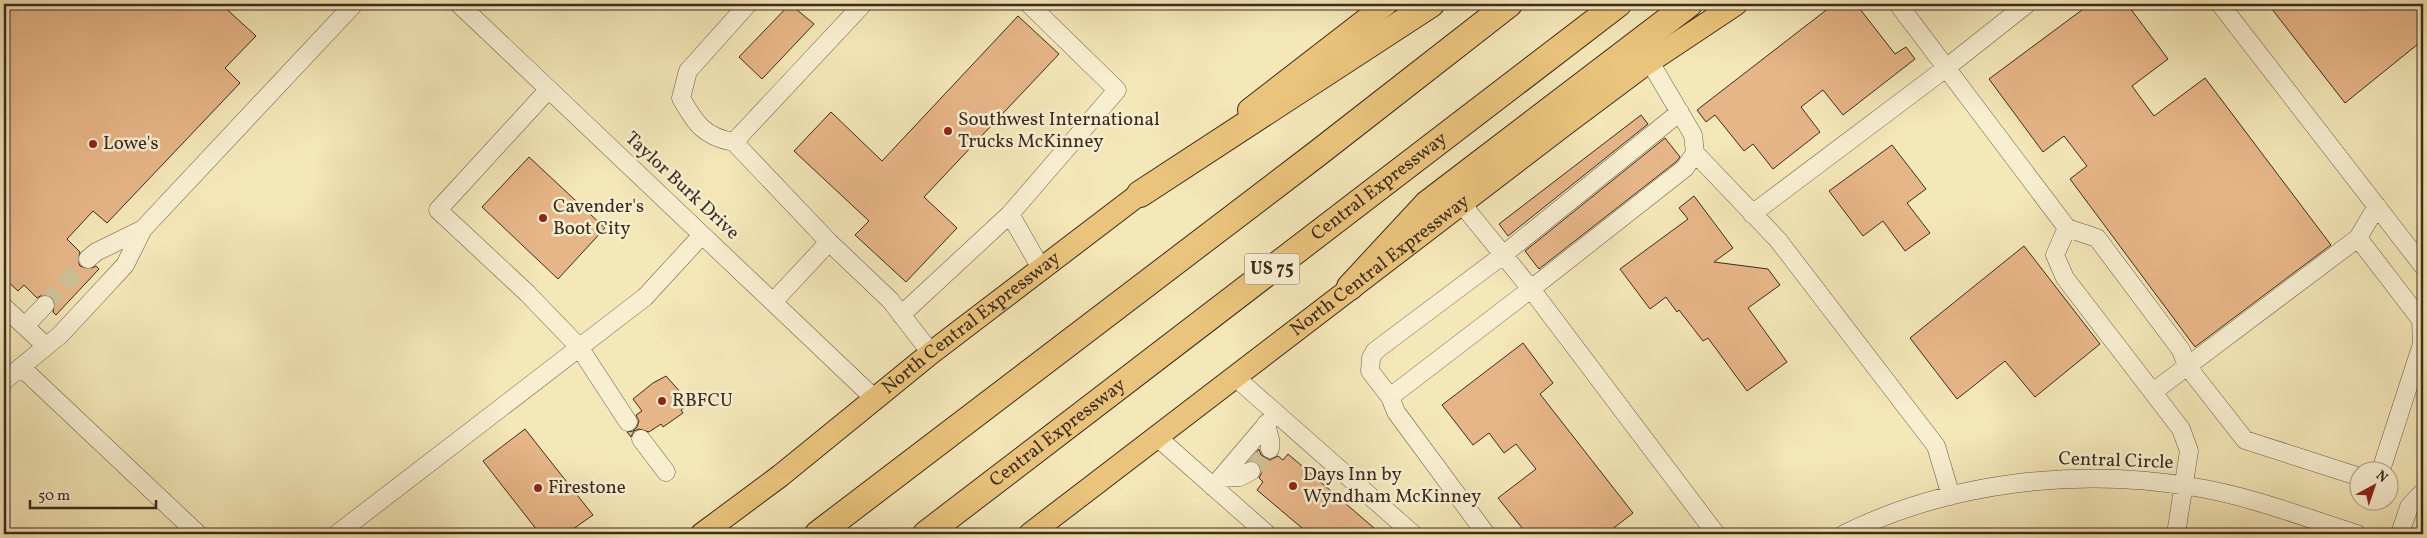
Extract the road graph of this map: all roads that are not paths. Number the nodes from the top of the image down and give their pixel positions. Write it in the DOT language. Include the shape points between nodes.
graph roads {
  1 [pos="354,4"];
  2 [pos="459,4"];
  3 [pos="748,4"];
  4 [pos="863,4"];
  5 [pos="1029,4"];
  6 [pos="1386,4"];
  7 [pos="1431,4"];
  8 [pos="1510,4"];
  9 [pos="1618,4"];
  10 [pos="1689,4"];
  11 [pos="1736,4"];
  12 [pos="1898,4"];
  13 [pos="2026,4"];
  14 [pos="2220,4"];
  15 [pos="1650,62"];
  16 [pos="1946,68"];
  17 [pos="549,89"];
  18 [pos="1680,112"];
  19 [pos="734,142"];
  20 [pos="1695,153"];
  21 [pos="1140,194"];
  22 [pos="1461,203"];
  23 [pos="2377,206"];
  24 [pos="1010,214"];
  25 [pos="1752,214"];
  26 [pos="2068,228"];
  27 [pos="143,229"];
  28 [pos="702,235"];
  29 [pos="2358,238"];
  30 [pos="829,242"];
  31 [pos="1503,255"];
  32 [pos="88,259"];
  33 [pos="2423,266"];
  34 [pos="1042,270"];
  35 [pos="1350,287"];
  36 [pos="1531,289"];
  37 [pos="773,302"];
  38 [pos="45,305"];
  39 [pos="4,307"];
  40 [pos="901,315"];
  41 [pos="25,326"];
  42 [pos="46,346"];
  43 [pos="579,347"];
  44 [pos="931,353"];
  45 [pos="2187,366"];
  46 [pos="21,367"];
  47 [pos="1235,377"];
  48 [pos="4,382"];
  49 [pos="2153,392"];
  50 [pos="1390,398"];
  51 [pos="875,399"];
  52 [pos="1271,419"];
  53 [pos="628,422"];
  54 [pos="1157,437"];
  55 [pos="641,439"];
  56 [pos="1270,449"];
  57 [pos="2384,460"];
  58 [pos="666,472"];
  59 [pos="1251,472"];
  60 [pos="2350,474"];
  61 [pos="1217,483"];
  62 [pos="2184,486"];
  63 [pos="2423,492"];
  64 [pos="1951,496"];
  65 [pos="1044,530"];
  66 [pos="198,534"];
  67 [pos="337,534"];
  68 [pos="702,534"];
  69 [pos="818,534"];
  70 [pos="926,534"];
  71 [pos="1267,534"];
  72 [pos="1413,534"];
  73 [pos="1486,534"];
  74 [pos="1716,534"];
  75 [pos="1844,534"];
  76 [pos="2176,534"];
  77 [pos="2357,534"];
  78 [pos="2400,534"];
  1 -- 27 [label="street"];
  2 -- 17 [label="street, Taylor Burk Drive"];
  3 -- 19 [label="street" via="688,72 681,98 694,122 716,139"];
  4 -- 19 [label="street"];
  5 -- 24 [label="street" via="1117,90"];
  6 -- 21 [label="main road, North Central Expressway"];
  7 -- 21 [label="highway"];
  8 -- 69 [label="highway"];
  9 -- 70 [label="highway, Central Expressway / US 75"];
  10 -- 35 [label="highway" via="1427,204"];
  11 -- 15 [label="main road, North Central Expressway"];
  12 -- 16 [label="street"];
  13 -- 16 [label="street"];
  14 -- 23 [label="street"];
  15 -- 18 [label="street"];
  15 -- 22 [label="main road, North Central Expressway"];
  16 -- 25 [label="street"];
  16 -- 26 [label="street"];
  17 -- 28 [label="street, Taylor Burk Drive"];
  17 -- 43 [label="street" via="438,210"];
  18 -- 20 [label="street" via="1693,135"];
  18 -- 31 [label="street"];
  19 -- 30 [label="street"];
  20 -- 25 [label="street"];
  20 -- 36 [label="street" via="1686,168"];
  21 -- 34 [label="main road, North Central Expressway"];
  22 -- 31 [label="street"];
  22 -- 35 [label="main road, North Central Expressway"];
  23 -- 29 [label="street"];
  23 -- 33 [label="street"];
  24 -- 34 [label="street"];
  24 -- 40 [label="street"];
  25 -- 64 [label="street" via="1778,240 1936,446"];
  26 -- 45 [label="street" via="2097,238 2181,350"];
  26 -- 49 [label="street" via="2055,255 2065,278"];
  27 -- 32 [label="street"];
  27 -- 42 [label="street" via="125,265"];
  28 -- 37 [label="street, Taylor Burk Drive"];
  28 -- 43 [label="street" via="644,297"];
  29 -- 45 [label="street"];
  29 -- 57 [label="street" via="2421,320 2422,344"];
  30 -- 37 [label="street"];
  30 -- 40 [label="street" via="890,300"];
  31 -- 36 [label="street"];
  31 -- 50 [label="street" via="1375,351 1370,371"];
  34 -- 44 [label="main road, North Central Expressway"];
  35 -- 47 [label="main road, North Central Expressway"];
  36 -- 50 [label="street"];
  36 -- 74 [label="street"];
  37 -- 51 [label="street, Taylor Burk Drive"];
  38 -- 41 [label="street"];
  39 -- 41 [label="street"];
  40 -- 44 [label="street"];
  41 -- 42 [label="street"];
  42 -- 46 [label="street"];
  43 -- 53 [label="street"];
  43 -- 67 [label="street"];
  44 -- 51 [label="main road, North Central Expressway"];
  45 -- 49 [label="street"];
  45 -- 60 [label="street" via="2245,440"];
  46 -- 48 [label="street"];
  46 -- 66 [label="street"];
  47 -- 52 [label="street"];
  47 -- 54 [label="main road, North Central Expressway"];
  49 -- 62 [label="street" via="2181,428 2190,451"];
  50 -- 73 [label="street" via="1396,412"];
  51 -- 68 [label="main road, North Central Expressway"];
  52 -- 56 [label="street"];
  52 -- 61 [label="street"];
  52 -- 72 [label="street"];
  54 -- 61 [label="street"];
  54 -- 65 [label="main road, North Central Expressway"];
  55 -- 58 [label="street"];
  59 -- 61 [label="street"];
  61 -- 71 [label="street"];
  62 -- 64 [label="street, Central Circle" via="2092,478 2047,480"];
  62 -- 76 [label="street"];
  62 -- 77 [label="street, Central Circle" via="2250,499"];
  63 -- 78 [label="street" via="2409,507"];
  64 -- 75 [label="street, Central Circle"];
}
